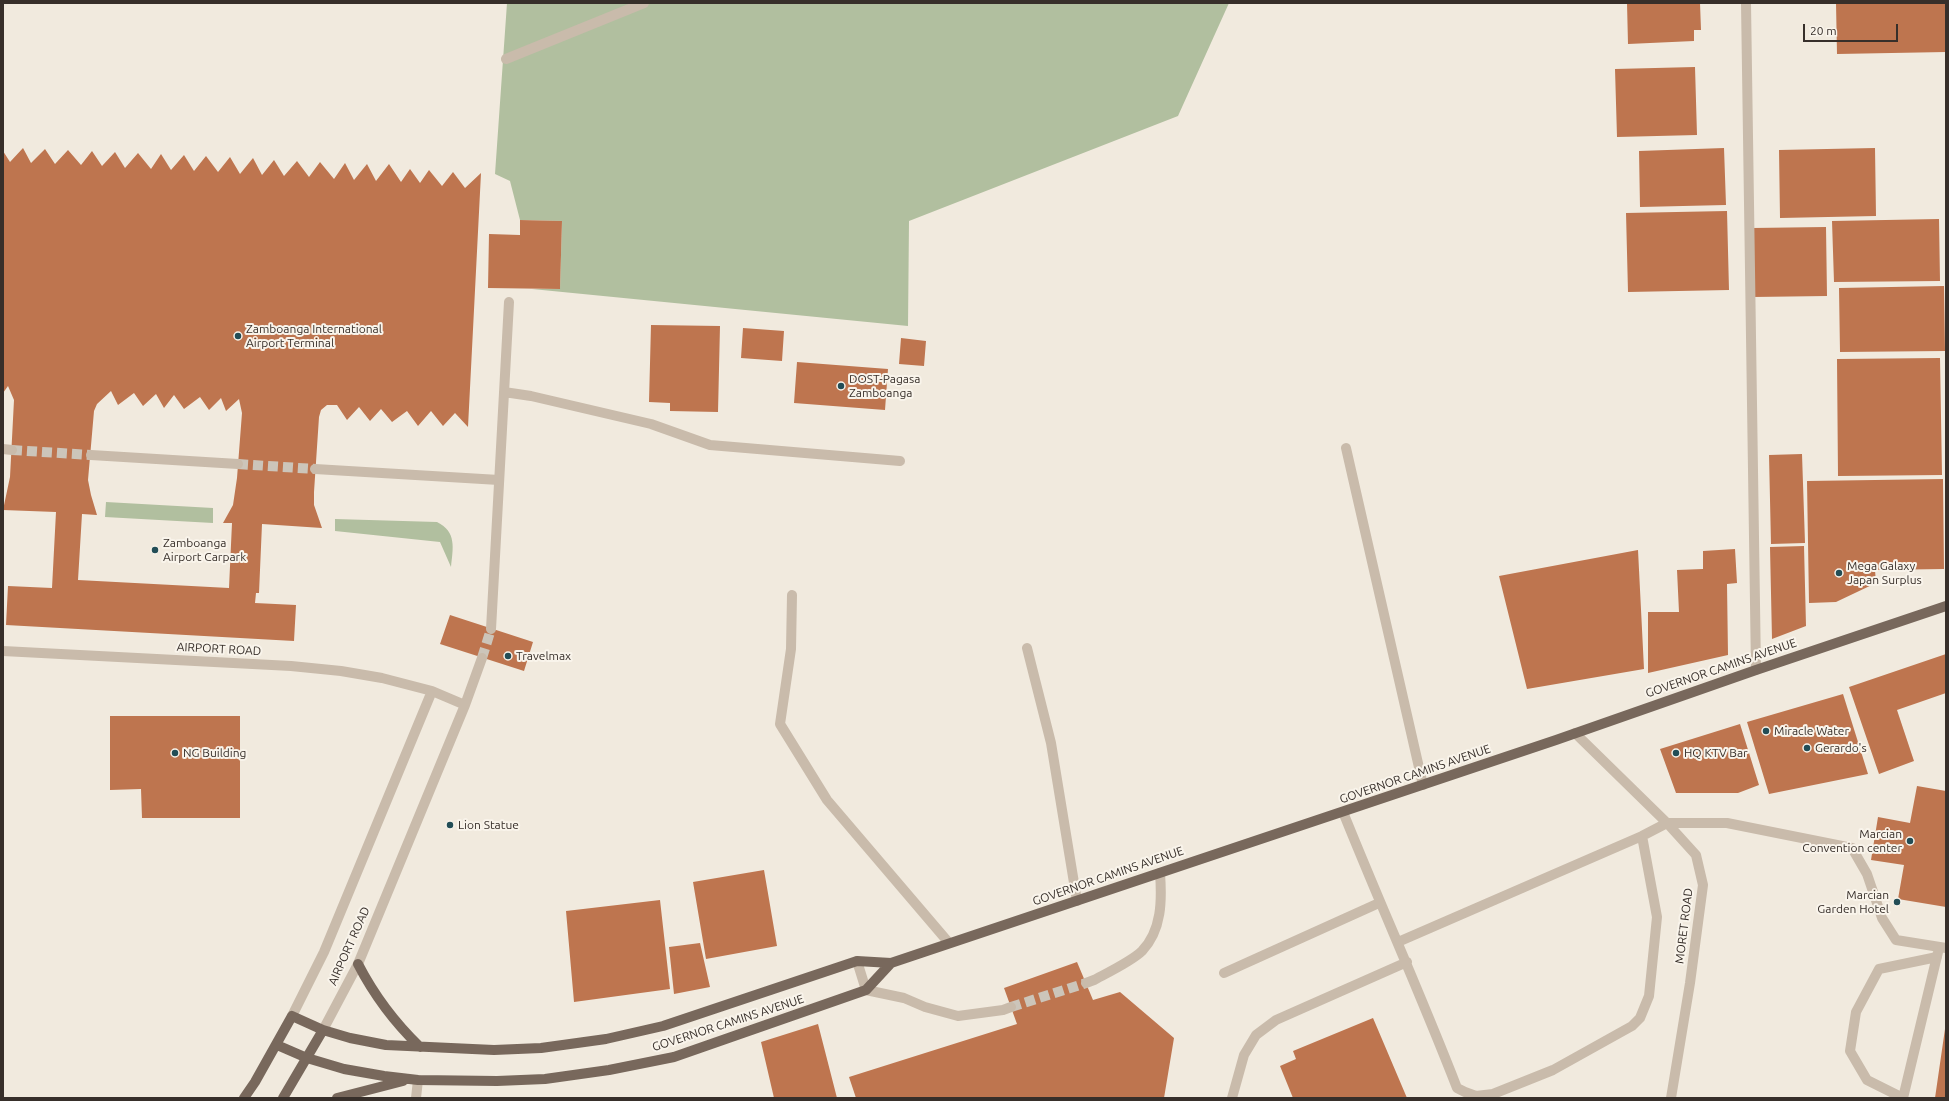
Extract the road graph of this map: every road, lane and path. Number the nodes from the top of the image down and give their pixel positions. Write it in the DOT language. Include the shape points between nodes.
graph roads {
  1 [pos="644,3"];
  2 [pos="1746,3"];
  3 [pos="506,59"];
  4 [pos="509,302"];
  5 [pos="504,392"];
  6 [pos="1346,448"];
  7 [pos="91,455"];
  8 [pos="900,460"];
  9 [pos="238,464"];
  10 [pos="316,469"];
  11 [pos="499,480"];
  12 [pos="792,595"];
  13 [pos="1946,606"];
  14 [pos="491,629"];
  15 [pos="1027,648"];
  16 [pos="3,651"];
  17 [pos="482,658"];
  18 [pos="1756,670"];
  19 [pos="432,691"];
  20 [pos="465,705"];
  21 [pos="1575,733"];
  22 [pos="1423,785"];
  23 [pos="1343,812"];
  24 [pos="1667,823"];
  25 [pos="1642,836"];
  26 [pos="1160,873"];
  27 [pos="1077,901"];
  28 [pos="1380,903"];
  29 [pos="1398,942"];
  30 [pos="949,943"];
  31 [pos="1941,950"];
  32 [pos="857,961"];
  33 [pos="1407,962"];
  34 [pos="891,963"];
  35 [pos="358,964"];
  36 [pos="1224,973"];
  37 [pos="1086,983"];
  38 [pos="866,990"];
  39 [pos="1011,1007"];
  40 [pos="292,1016"];
  41 [pos="323,1030"];
  42 [pos="277,1044"];
  43 [pos="420,1047"];
  44 [pos="307,1058"];
  45 [pos="414,1079"];
  46 [pos="244,1098"];
  47 [pos="283,1098"];
  48 [pos="337,1098"];
  49 [pos="416,1098"];
  50 [pos="1232,1098"];
  51 [pos="1671,1098"];
  52 [pos="1903,1098"];
  1 -- 3 [label="street"];
  2 -- 18 [label="street"];
  4 -- 5 [label="street"];
  5 -- 8 [label="street" via="651,424 710,445"];
  5 -- 11 [label="street"];
  6 -- 22 [label="street"];
  7 -- 9 [label="street"];
  10 -- 11 [label="street"];
  11 -- 14 [label="street"];
  12 -- 30 [label="street" via="791,649 780,724 828,800"];
  13 -- 18 [label="main road, GOVERNOR CAMINS AVENUE"];
  15 -- 27 [label="street" via="1051,743"];
  16 -- 19 [label="street, AIRPORT ROAD" via="291,666 382,678"];
  17 -- 20 [label="street"];
  18 -- 21 [label="main road, GOVERNOR CAMINS AVENUE"];
  19 -- 20 [label="street, AIRPORT ROAD"];
  19 -- 40 [label="street, AIRPORT ROAD" via="324,952"];
  20 -- 35 [label="street, AIRPORT ROAD"];
  21 -- 22 [label="main road, GOVERNOR CAMINS AVENUE"];
  21 -- 24 [label="street, MORET ROAD"];
  22 -- 23 [label="main road, GOVERNOR CAMINS AVENUE"];
  23 -- 26 [label="main road, GOVERNOR CAMINS AVENUE"];
  23 -- 28 [label="street"];
  24 -- 25 [label="street"];
  24 -- 31 [label="street" via="1727,823 1852,848 1867,874 1882,918 1896,940"];
  24 -- 51 [label="street, MORET ROAD" via="1696,855 1703,885"];
  25 -- 29 [label="street"];
  25 -- 33 [label="street" via="1656,917 1649,996 1640,1018 1632,1026 1553,1070 1493,1094 1476,1096 1457,1088"];
  26 -- 27 [label="main road, GOVERNOR CAMINS AVENUE"];
  26 -- 37 [label="street" via="1159,919 1149,942 1141,952"];
  27 -- 30 [label="main road, GOVERNOR CAMINS AVENUE"];
  28 -- 29 [label="street"];
  28 -- 36 [label="street"];
  29 -- 33 [label="street"];
  30 -- 34 [label="main road, GOVERNOR CAMINS AVENUE"];
  31 -- 52 [label="street"];
  31 -- 52 [label="street" via="1879,969 1856,1012 1850,1051 1867,1080"];
  32 -- 34 [label="main road, GOVERNOR CAMINS AVENUE"];
  32 -- 38 [label="street"];
  32 -- 43 [label="main road, GOVERNOR CAMINS AVENUE" via="663,1026 606,1039 541,1048 502,1050"];
  33 -- 50 [label="street" via="1276,1020 1256,1035 1244,1054"];
  34 -- 38 [label="main road, GOVERNOR CAMINS AVENUE"];
  35 -- 41 [label="street, AIRPORT ROAD"];
  35 -- 43 [label="main road" via="384,1007 400,1028"];
  38 -- 39 [label="street" via="904,998 958,1016"];
  38 -- 45 [label="main road, GOVERNOR CAMINS AVENUE" via="674,1057 609,1070 545,1079"];
  40 -- 41 [label="main road, GOVERNOR CAMINS AVENUE"];
  40 -- 42 [label="main road"];
  41 -- 43 [label="main road, GOVERNOR CAMINS AVENUE" via="356,1039"];
  41 -- 44 [label="main road"];
  42 -- 44 [label="main road, GOVERNOR CAMINS AVENUE"];
  42 -- 46 [label="main road"];
  44 -- 45 [label="main road, GOVERNOR CAMINS AVENUE" via="344,1069"];
  44 -- 47 [label="main road"];
  45 -- 48 [label="main road"];
  45 -- 49 [label="street"];
}
